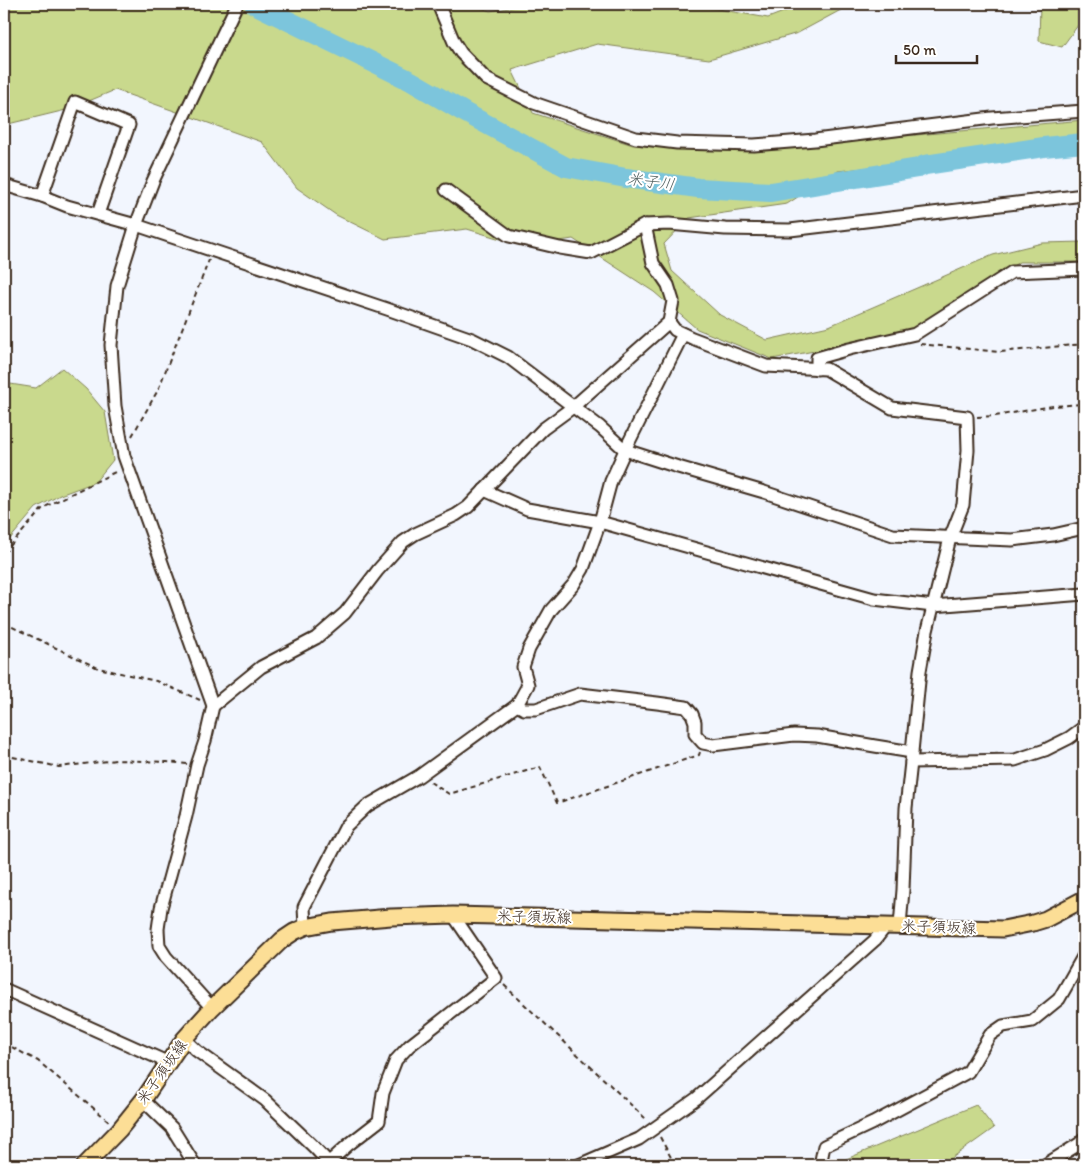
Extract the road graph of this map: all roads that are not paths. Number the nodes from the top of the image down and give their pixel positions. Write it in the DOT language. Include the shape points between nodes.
graph roads {
  1 [pos="237,4"];
  2 [pos="438,4"];
  3 [pos="1084,112"];
  4 [pos="4,185"];
  5 [pos="446,190"];
  6 [pos="1084,195"];
  7 [pos="42,196"];
  8 [pos="98,214"];
  9 [pos="136,225"];
  10 [pos="645,226"];
  11 [pos="1084,269"];
  12 [pos="669,322"];
  13 [pos="683,334"];
  14 [pos="817,369"];
  15 [pos="572,406"];
  16 [pos="625,450"];
  17 [pos="484,490"];
  18 [pos="600,522"];
  19 [pos="1084,528"];
  20 [pos="950,538"];
  21 [pos="1084,594"];
  22 [pos="933,606"];
  23 [pos="517,705"];
  24 [pos="213,706"];
  25 [pos="1084,727"];
  26 [pos="912,757"];
  27 [pos="1084,899"];
  28 [pos="453,914"];
  29 [pos="893,926"];
  30 [pos="305,927"];
  31 [pos="1084,955"];
  32 [pos="4,989"];
  33 [pos="212,1008"];
  34 [pos="184,1039"];
  35 [pos="168,1062"];
  36 [pos="143,1100"];
  37 [pos="1084,1139"];
  38 [pos="329,1164"];
  39 [pos="85,1165"];
  40 [pos="195,1165"];
  41 [pos="580,1165"];
  42 [pos="820,1165"];
  43 [pos="1045,1165"];
  1 -- 9 [label="street" via="153,181"];
  2 -- 3 [label="street" via="461,53 486,79 534,103 636,138 677,143 754,145 992,118"];
  4 -- 7 [label="street"];
  5 -- 10 [label="street" via="509,236 560,248 592,253"];
  6 -- 10 [label="street" via="790,230 669,224"];
  7 -- 8 [label="street"];
  7 -- 8 [label="street" via="75,102 129,126"];
  8 -- 9 [label="street"];
  9 -- 15 [label="street" via="472,339 508,357"];
  9 -- 24 [label="street" via="117,286 111,345 115,406 127,466"];
  10 -- 12 [label="street" via="653,263 668,285 673,301"];
  11 -- 14 [label="street" via="1012,272 915,334 817,358"];
  12 -- 13 [label="street"];
  12 -- 15 [label="street"];
  13 -- 14 [label="street" via="766,366"];
  13 -- 16 [label="street"];
  14 -- 20 [label="street" via="826,369 892,408 967,417 963,505"];
  15 -- 16 [label="street"];
  15 -- 17 [label="street" via="543,429"];
  16 -- 18 [label="street" via="611,481"];
  16 -- 20 [label="street" via="893,534"];
  17 -- 18 [label="street" via="527,509"];
  17 -- 24 [label="street" via="456,515 403,542 345,612 316,638 261,668"];
  18 -- 22 [label="street" via="874,599"];
  18 -- 23 [label="street" via="583,569 551,610 529,649 523,667 528,685"];
  19 -- 20 [label="street" via="1012,540"];
  20 -- 22 [label="street"];
  21 -- 22 [label="street"];
  22 -- 26 [label="street" via="920,671"];
  23 -- 26 [label="street" via="536,709 580,694 657,703 686,707 695,722 695,734 703,743 713,745 794,735 817,736"];
  23 -- 30 [label="street" via="419,776 367,806 346,826 304,907"];
  24 -- 33 [label="street" via="158,929 159,946 166,957"];
  25 -- 26 [label="street" via="1045,750 1015,760"];
  26 -- 29 [label="street" via="906,808 903,890"];
  27 -- 29 [label="main road, 米子須坂線" via="1046,919 1003,929"];
  28 -- 29 [label="main road, 米子須坂線"];
  28 -- 30 [label="main road, 米子須坂線" via="332,922"];
  28 -- 38 [label="street" via="496,978 409,1046 396,1060 383,1093 379,1121"];
  29 -- 41 [label="street" via="697,1098 639,1139"];
  30 -- 33 [label="main road, 米子須坂線" via="282,940"];
  31 -- 42 [label="street" via="1059,999 1032,1020 1003,1026 990,1035 968,1072 824,1146"];
  32 -- 35 [label="street"];
  33 -- 34 [label="main road, 米子須坂線"];
  34 -- 35 [label="main road, 米子須坂線"];
  34 -- 38 [label="street" via="265,1100"];
  35 -- 36 [label="main road, 米子須坂線"];
  36 -- 39 [label="main road, 米子須坂線"];
  36 -- 40 [label="street" via="172,1128"];
  37 -- 43 [label="street"];
}
